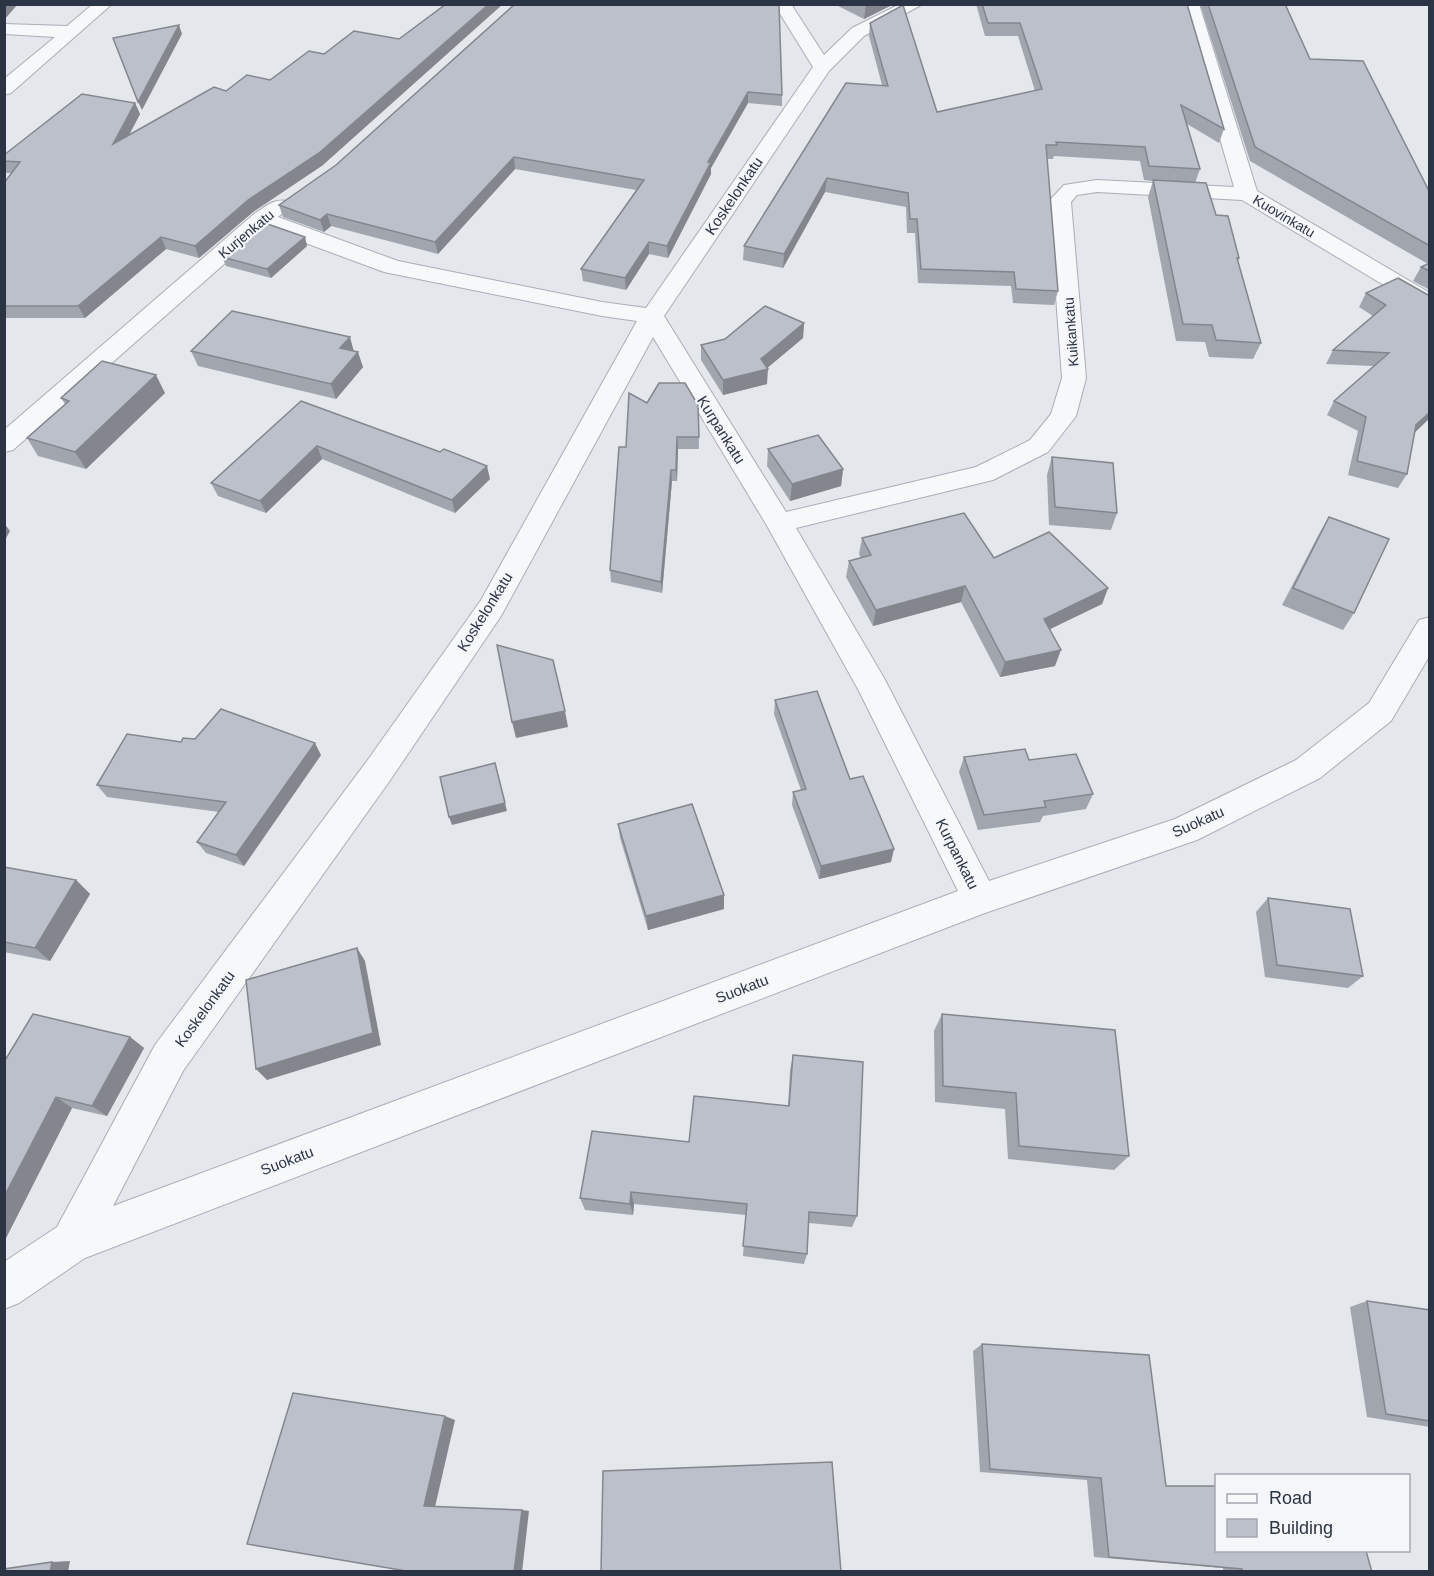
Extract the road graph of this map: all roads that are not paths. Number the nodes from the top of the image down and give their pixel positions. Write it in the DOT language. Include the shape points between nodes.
graph roads {
  1 [pos="104,4"];
  2 [pos="782,4"];
  3 [pos="915,4"];
  4 [pos="1190,4"];
  5 [pos="4,28"];
  6 [pos="71,32"];
  7 [pos="822,67"];
  8 [pos="4,89"];
  9 [pos="301,192"];
  10 [pos="1247,195"];
  11 [pos="262,219"];
  12 [pos="1430,303"];
  13 [pos="652,316"];
  14 [pos="4,444"];
  15 [pos="779,523"];
  16 [pos="1430,628"];
  17 [pos="980,899"];
  18 [pos="72,1242"];
  19 [pos="4,1288"];
  1 -- 6 [label="street"];
  2 -- 7 [label="street"];
  3 -- 7 [label="street, Koskelonkatu" via="858,32"];
  4 -- 10 [label="street, Kuovinkatu"];
  5 -- 6 [label="street"];
  6 -- 8 [label="street"];
  7 -- 13 [label="street, Koskelonkatu"];
  9 -- 11 [label="street, Kurjenkatu"];
  10 -- 12 [label="street, Kuovinkatu"];
  10 -- 15 [label="street, Kuikankatu" via="1097,186 1071,189 1060,201 1074,378 1063,416 1039,446 984,474"];
  11 -- 13 [label="street" via="392,267"];
  11 -- 14 [label="street, Kurjenkatu"];
  13 -- 15 [label="street, Kurpankatu"];
  13 -- 18 [label="street, Koskelonkatu" via="491,608 170,1058"];
  15 -- 17 [label="street, Kurpankatu" via="873,687"];
  16 -- 17 [label="street, Suokatu" via="1380,712 1308,769 1185,830"];
  17 -- 18 [label="street, Suokatu"];
  18 -- 19 [label="street, Suokatu"];
}
